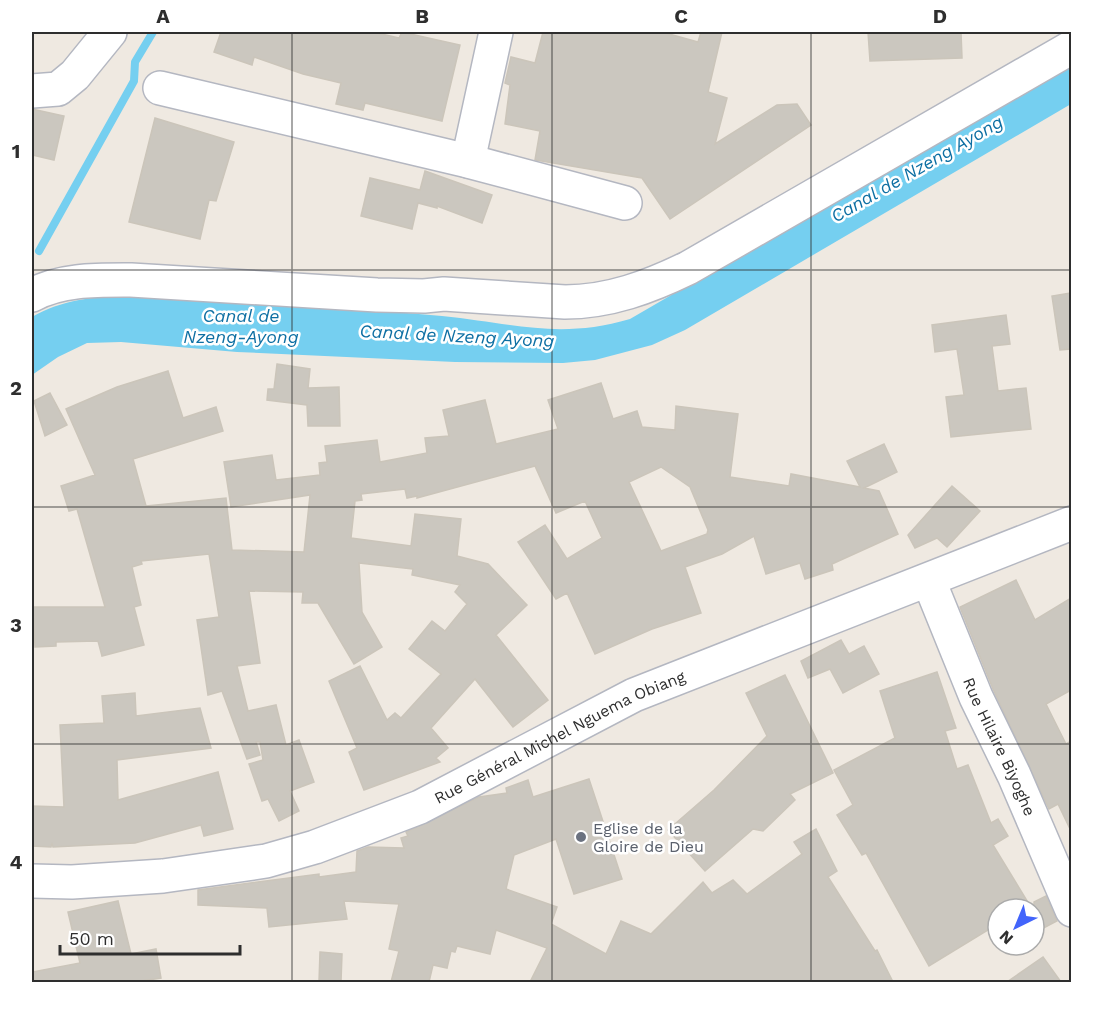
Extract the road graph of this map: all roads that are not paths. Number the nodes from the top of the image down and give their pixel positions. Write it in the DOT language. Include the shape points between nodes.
graph roads {
  1 [pos="110,32"];
  2 [pos="496,32"];
  3 [pos="1071,47"];
  4 [pos="160,88"];
  5 [pos="32,90"];
  6 [pos="468,161"];
  7 [pos="625,203"];
  8 [pos="32,294"];
  9 [pos="1071,523"];
  10 [pos="929,581"];
  11 [pos="32,881"];
  12 [pos="1071,910"];
  1 -- 5 [label="street" via="75,75 58,88"];
  2 -- 6 [label="street"];
  3 -- 8 [label="street" via="688,268 615,296 565,302 131,280 93,280"];
  4 -- 6 [label="street"];
  6 -- 7 [label="street"];
  9 -- 10 [label="street, Rue Général Michel Nguema Obiang"];
  10 -- 11 [label="street, Rue Général Michel Nguema Obiang" via="866,602 634,695 430,802 315,847 266,861 163,876"];
  10 -- 12 [label="street, Rue Hilaire Biyoghe"];
}
